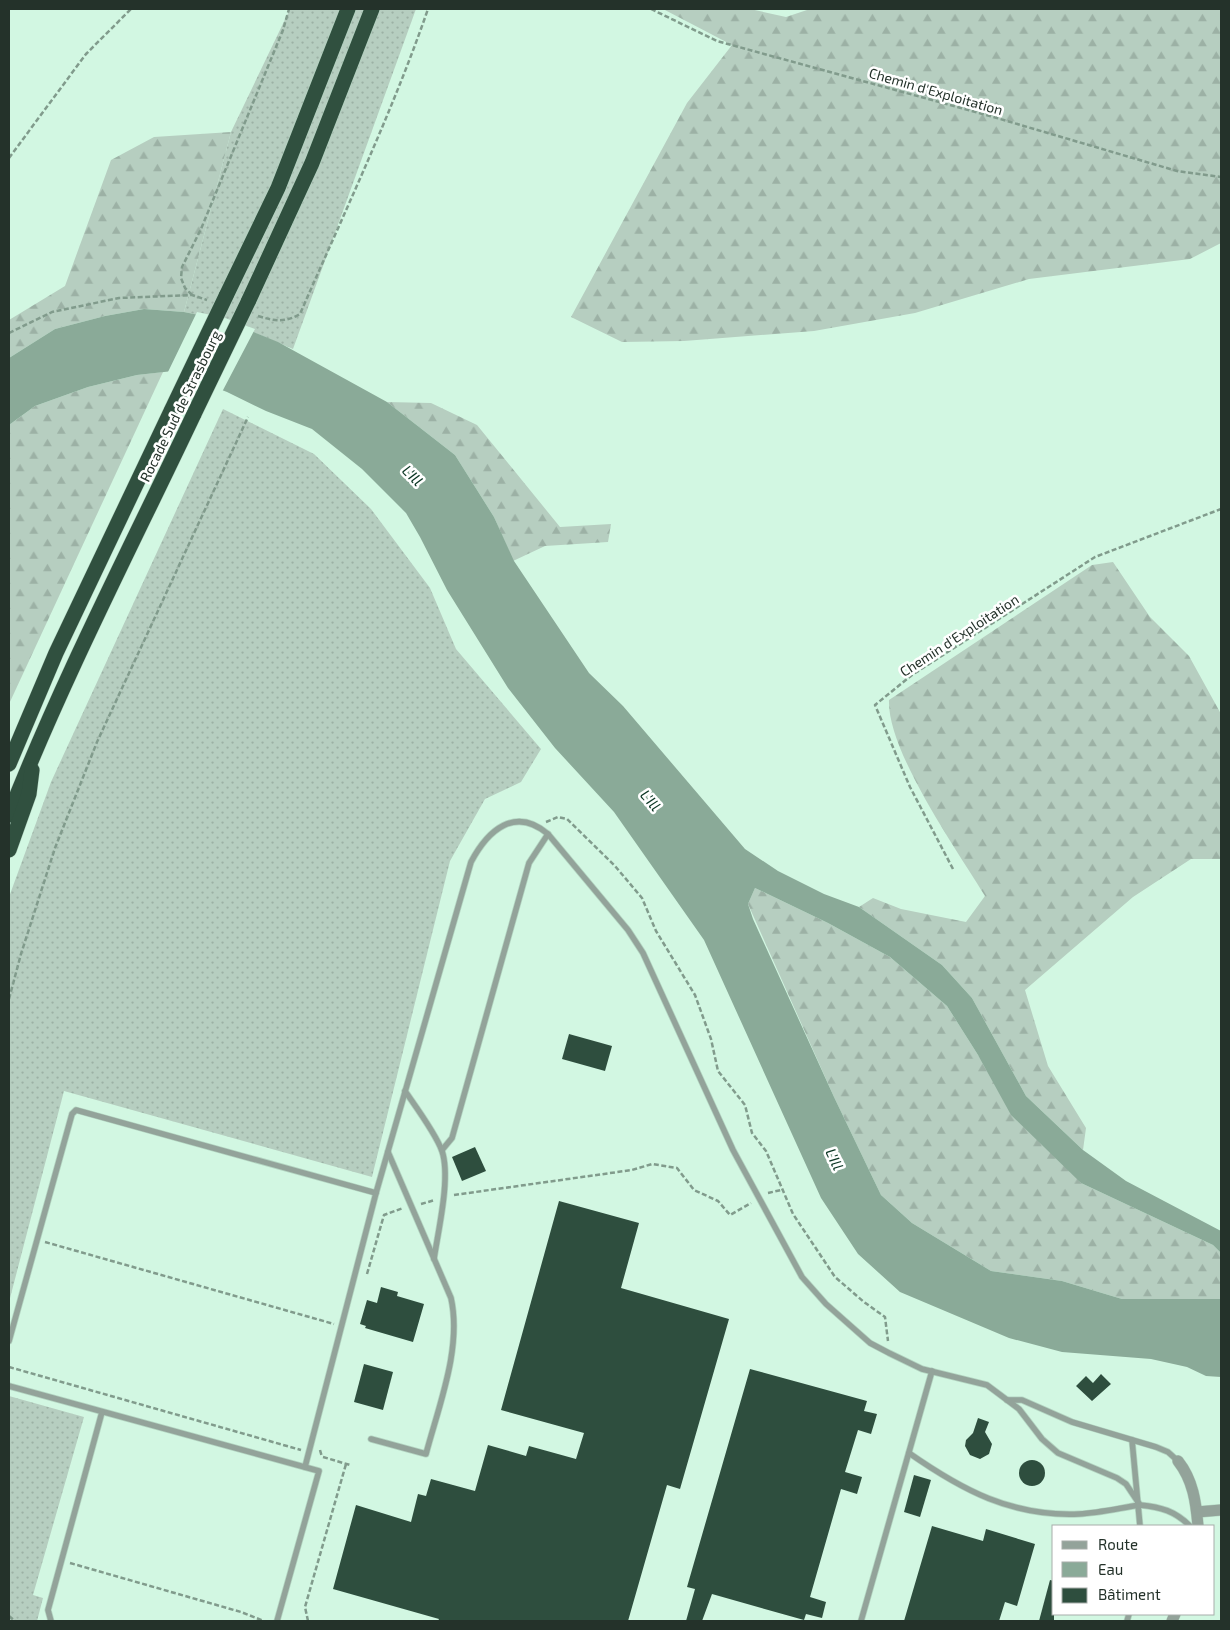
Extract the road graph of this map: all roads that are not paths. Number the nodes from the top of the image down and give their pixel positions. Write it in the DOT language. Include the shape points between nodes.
graph roads {
  1 [pos="348,9"];
  2 [pos="372,9"];
  3 [pos="33,753"];
  4 [pos="9,764"];
  5 [pos="9,814"];
  6 [pos="548,834"];
  7 [pos="9,850"];
  8 [pos="405,1091"];
  9 [pos="442,1150"];
  10 [pos="388,1152"];
  11 [pos="376,1194"];
  12 [pos="434,1260"];
  13 [pos="9,1340"];
  14 [pos="932,1371"];
  15 [pos="9,1386"];
  16 [pos="1007,1400"];
  17 [pos="102,1412"];
  18 [pos="370,1439"];
  19 [pos="1132,1440"];
  20 [pos="909,1453"];
  21 [pos="1178,1461"];
  22 [pos="305,1467"];
  23 [pos="1140,1505"];
  24 [pos="1221,1510"];
  25 [pos="1197,1512"];
  26 [pos="1140,1525"];
  27 [pos="1189,1525"];
  28 [pos="1198,1525"];
  29 [pos="51,1621"];
  30 [pos="277,1621"];
  31 [pos="861,1621"];
  1 -- 4 [label="highway, Rocade Sud de Strasbourg, bridge" via="278,188 56,653"];
  2 -- 3 [label="highway, Rocade Sud de Strasbourg, bridge" via="251,308 194,414"];
  3 -- 5 [label="highway, Rocade Sud de Strasbourg"];
  3 -- 7 [label="highway" via="30,794"];
  6 -- 8 [label="lane" via="526,821 514,822 496,830 480,845 471,862"];
  6 -- 9 [label="lane" via="529,863 452,1138"];
  6 -- 14 [label="lane" via="628,930 643,953 734,1150 802,1277 826,1304 870,1343"];
  8 -- 9 [label="lane"];
  8 -- 10 [label="lane"];
  9 -- 12 [label="lane" via="444,1197"];
  10 -- 11 [label="lane"];
  10 -- 12 [label="lane"];
  11 -- 13 [label="lane" via="76,1110 72,1114"];
  11 -- 22 [label="lane"];
  12 -- 18 [label="lane" via="451,1298 455,1341 426,1454"];
  14 -- 16 [label="lane" via="987,1385"];
  14 -- 20 [label="lane"];
  15 -- 17 [label="lane"];
  16 -- 19 [label="lane" via="1022,1400 1072,1422"];
  16 -- 23 [label="lane" via="1019,1409 1042,1440 1058,1453 1117,1478 1126,1484"];
  17 -- 22 [label="lane"];
  17 -- 29 [label="lane" via="48,1610"];
  19 -- 21 [label="lane" via="1162,1449"];
  19 -- 23 [label="lane"];
  20 -- 23 [label="lane" via="947,1480 1013,1508 1050,1514 1080,1514"];
  20 -- 31 [label="lane"];
  21 -- 25 [label="street" via="1186,1471"];
  22 -- 30 [label="lane" via="319,1471"];
  23 -- 26 [label="lane"];
  23 -- 27 [label="lane" via="1164,1508 1178,1514"];
  24 -- 25 [label="street"];
  25 -- 28 [label="street"];
}
